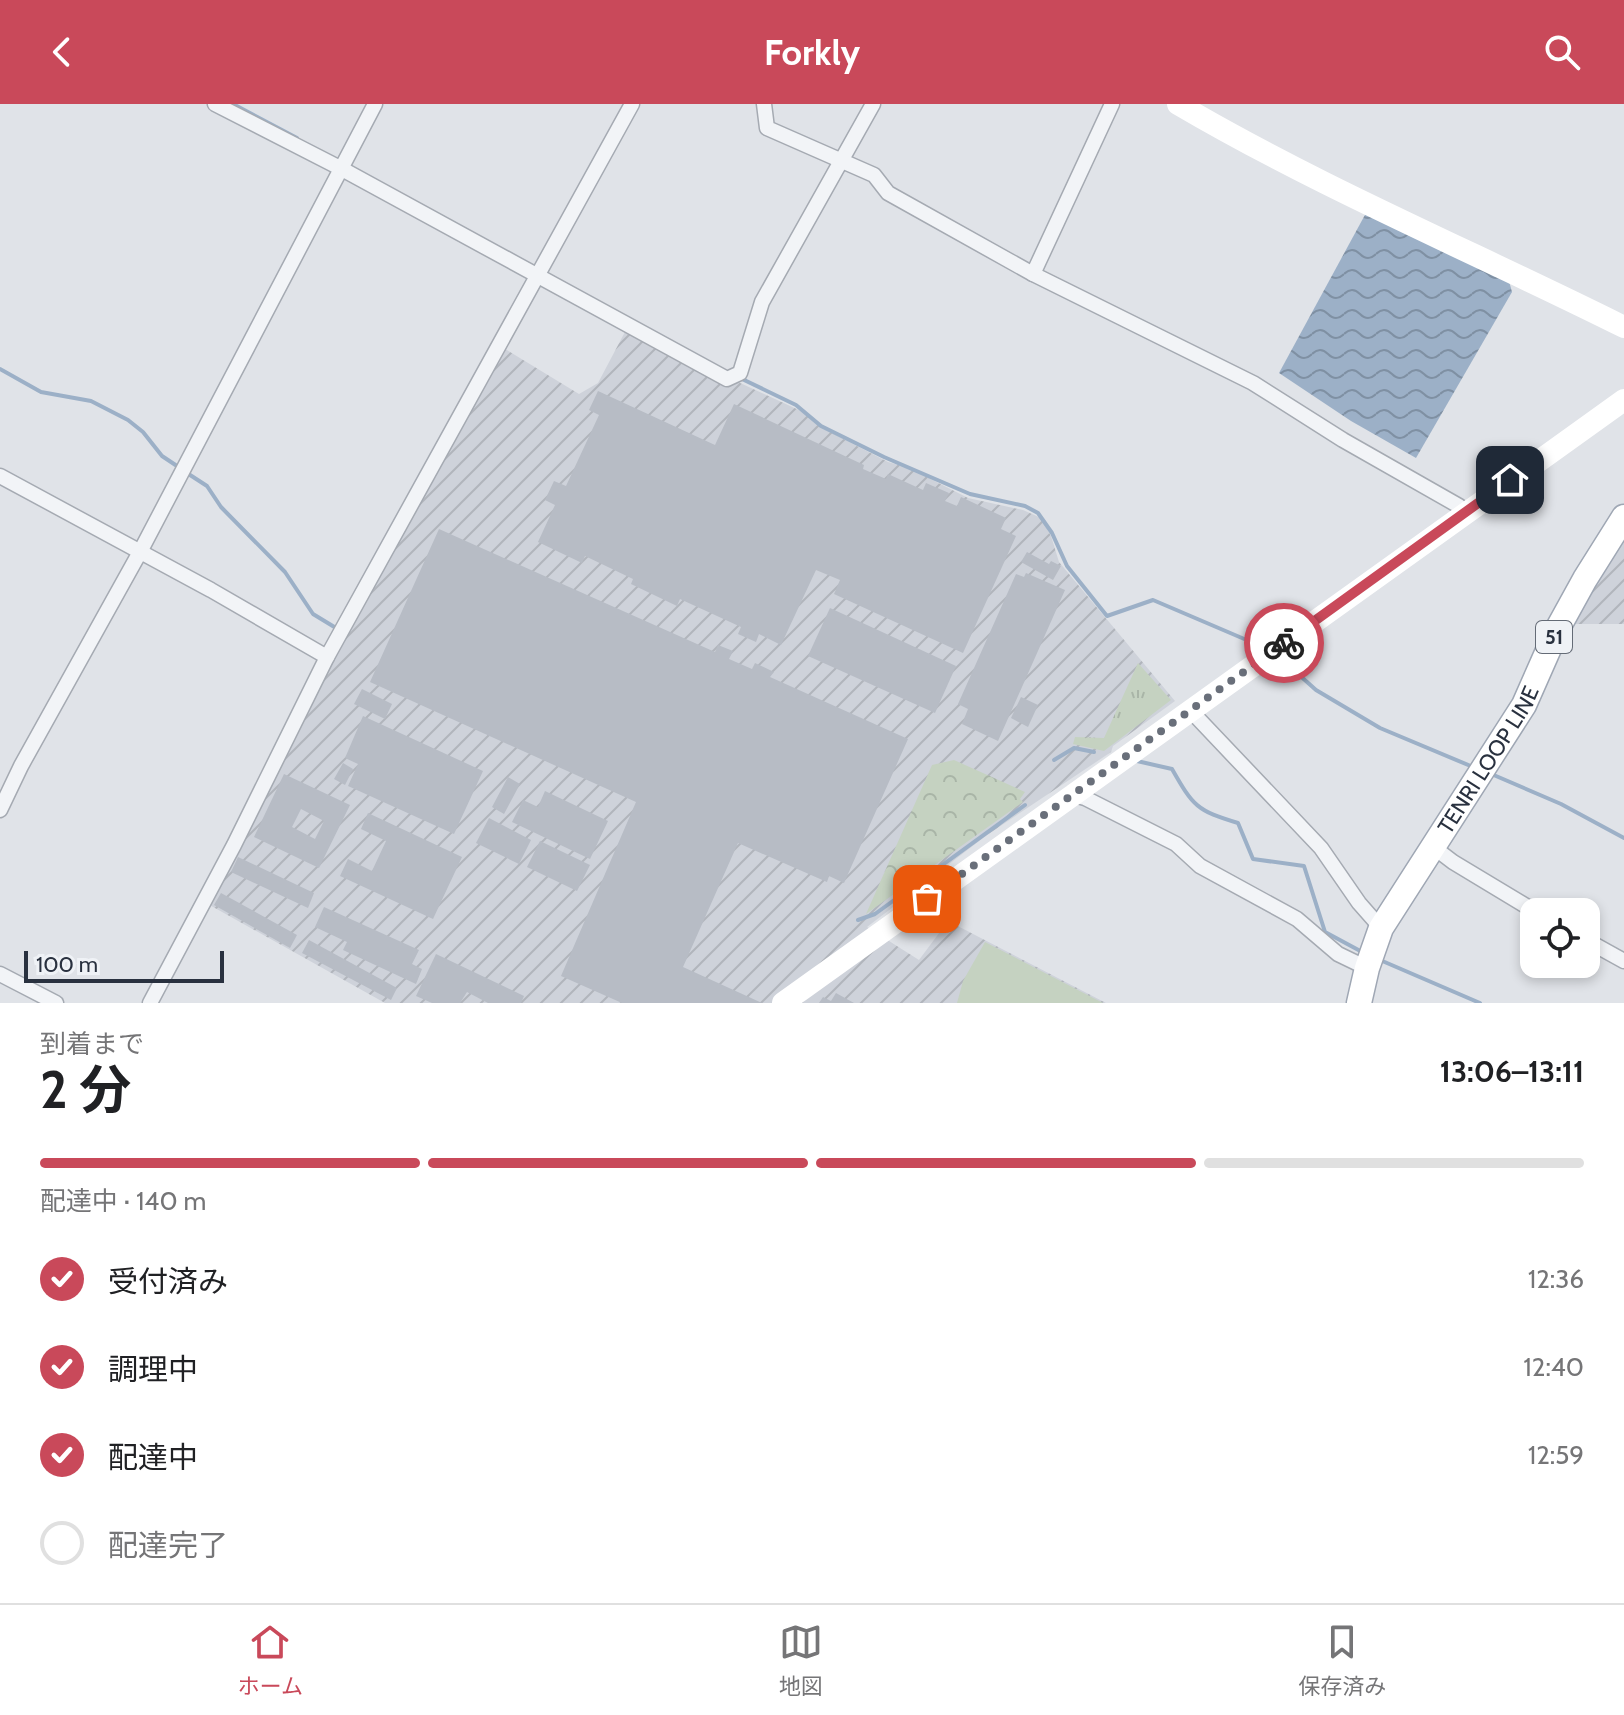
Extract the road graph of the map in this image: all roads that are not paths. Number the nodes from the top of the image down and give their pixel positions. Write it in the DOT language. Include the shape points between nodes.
graph roads {
  1 [pos="215,104"];
  2 [pos="375,104"];
  3 [pos="632,104"];
  4 [pos="764,104"];
  5 [pos="873,104"];
  6 [pos="1112,104"];
  7 [pos="1178,104"];
  8 [pos="843,161"];
  9 [pos="344,165"];
  10 [pos="1033,274"];
  11 [pos="537,276"];
  12 [pos="1624,327"];
  13 [pos="1624,400"];
  14 [pos="0,476"];
  15 [pos="1464,513"];
  16 [pos="1624,517"];
  17 [pos="140,552"];
  18 [pos="327,657"];
  19 [pos="1190,710"];
  20 [pos="1071,794"];
  21 [pos="0,810"];
  22 [pos="1432,846"];
  23 [pos="1520,902"];
  24 [pos="1381,928"];
  25 [pos="1600,948"];
  26 [pos="1624,961"];
  27 [pos="1367,968"];
  28 [pos="0,974"];
  29 [pos="56,1003"];
  30 [pos="150,1003"];
  31 [pos="783,1003"];
  32 [pos="1359,1003"];
  1 -- 9 [label="street"];
  2 -- 9 [label="street"];
  3 -- 11 [label="street"];
  4 -- 8 [label="street" via="767,128"];
  5 -- 8 [label="street"];
  6 -- 10 [label="street"];
  7 -- 12 [label="main road"];
  8 -- 10 [label="street" via="874,175 888,193"];
  8 -- 11 [label="street" via="762,302 734,376"];
  9 -- 11 [label="street"];
  9 -- 17 [label="street"];
  10 -- 15 [label="street" via="1253,383"];
  11 -- 18 [label="street"];
  13 -- 15 [label="main road"];
  14 -- 17 [label="street"];
  15 -- 19 [label="main road"];
  16 -- 22 [label="main road, TENRI LOOP LINE / 51" via="1558,628 1524,705"];
  17 -- 18 [label="street"];
  17 -- 21 [label="street"];
  18 -- 30 [label="street"];
  19 -- 20 [label="main road"];
  19 -- 24 [label="street" via="1321,848"];
  20 -- 27 [label="street" via="1176,844 1200,866 1297,919 1338,954"];
  20 -- 31 [label="main road"];
  22 -- 23 [label="street"];
  22 -- 24 [label="main road, TENRI LOOP LINE / 51"];
  24 -- 27 [label="main road, TENRI LOOP LINE / 51"];
  25 -- 26 [label="street"];
  27 -- 32 [label="main road, TENRI LOOP LINE / 51"];
  28 -- 29 [label="street"];
}
